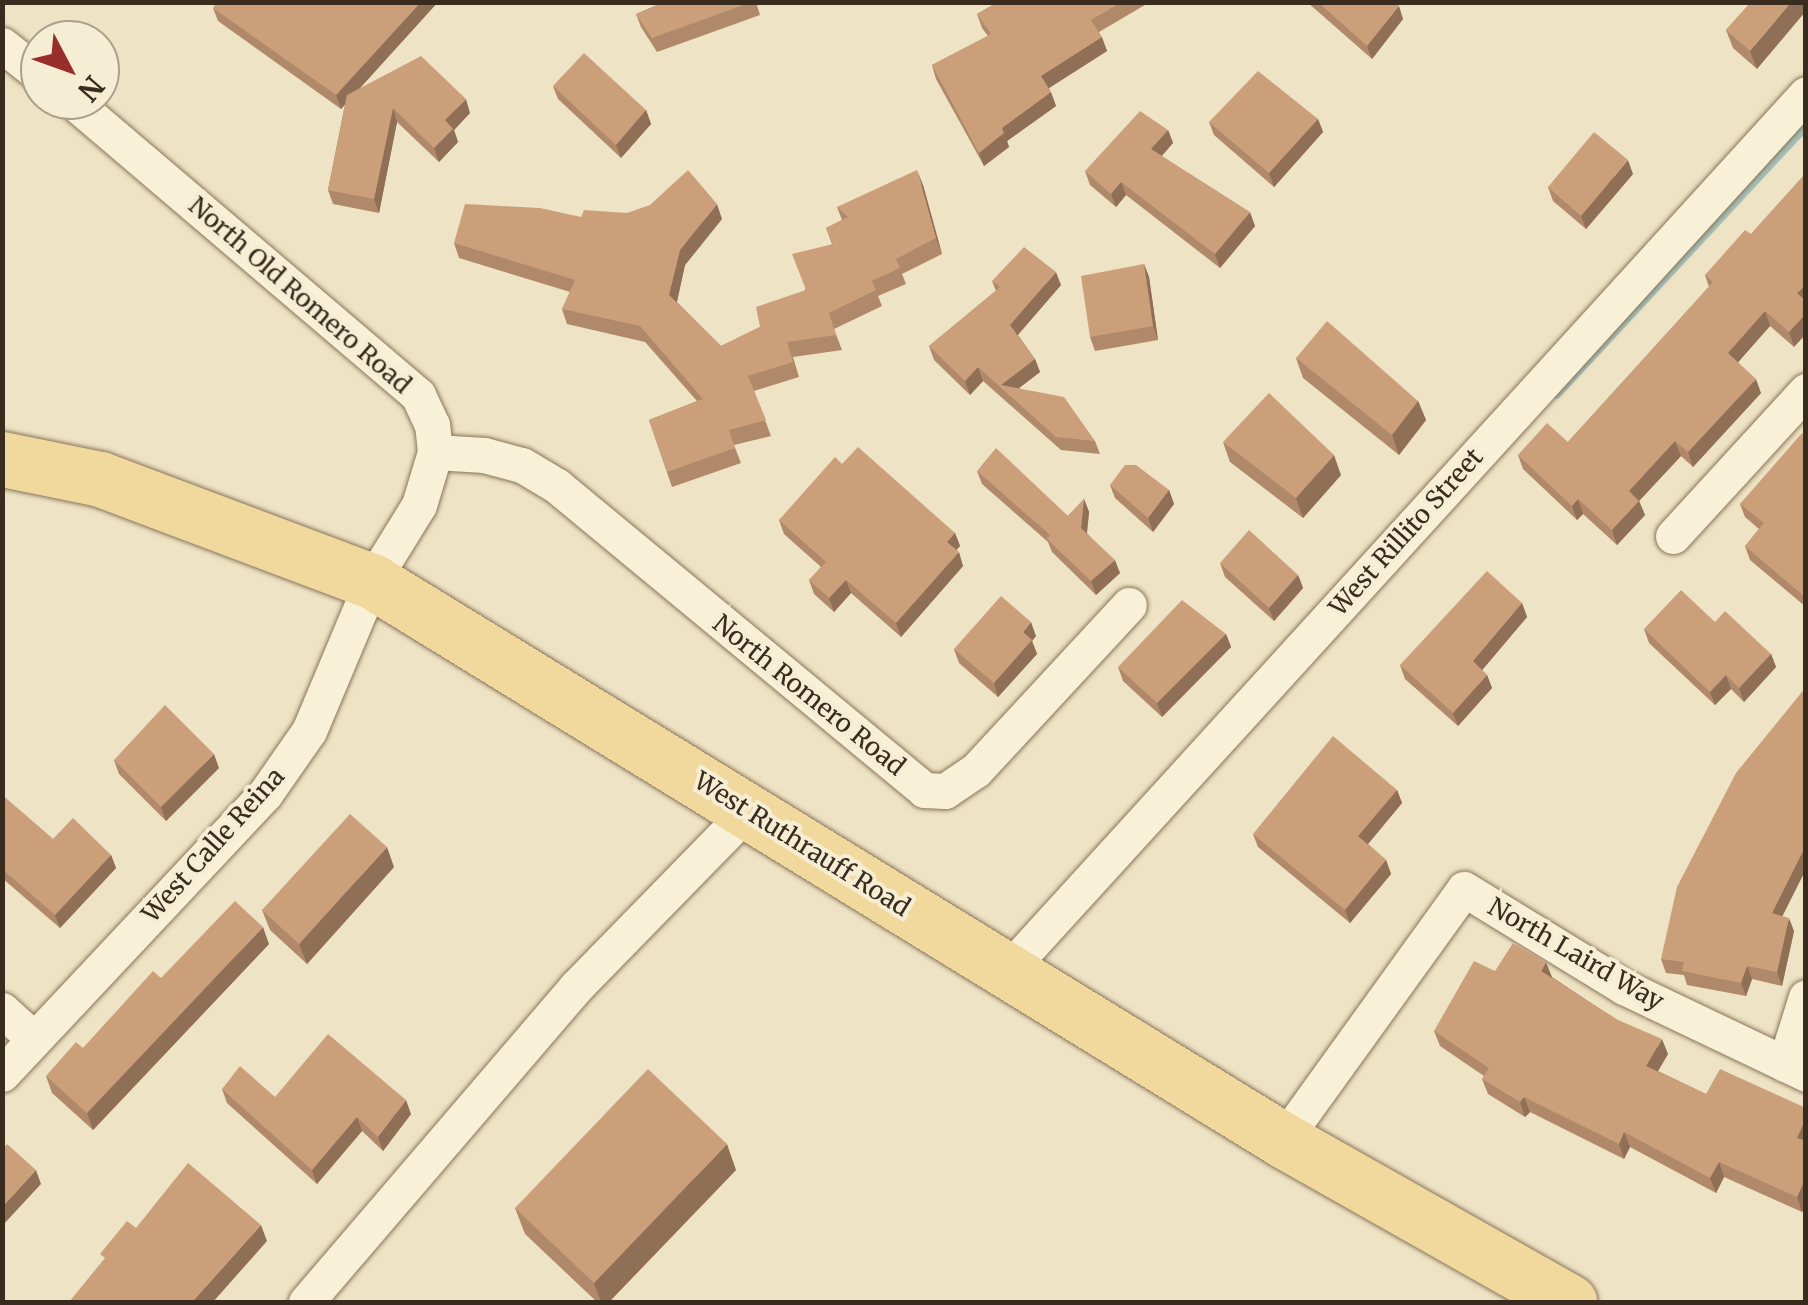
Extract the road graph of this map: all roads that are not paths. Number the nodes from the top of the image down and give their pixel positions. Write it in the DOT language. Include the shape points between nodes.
graph roads {
  1 [pos="1806,94"];
  2 [pos="94,120"];
  3 [pos="1806,391"];
  4 [pos="436,452"];
  5 [pos="2,459"];
  6 [pos="1673,536"];
  7 [pos="372,581"];
  8 [pos="1128,605"];
  9 [pos="748,811"];
  10 [pos="1007,970"];
  11 [pos="1806,998"];
  12 [pos="2,1010"];
  13 [pos="34,1039"];
  14 [pos="1796,1069"];
  15 [pos="2,1074"];
  16 [pos="1283,1140"];
  17 [pos="306,1302"];
  18 [pos="1569,1302"];
  1 -- 10 [label="street, West Rillito Street"];
  2 -- 4 [label="street, North Old Romero Road" via="418,396"];
  3 -- 6 [label="street"];
  4 -- 7 [label="street" via="419,505"];
  4 -- 8 [label="street, North Romero Road" via="522,464 557,486 924,790 944,791 976,770"];
  5 -- 7 [label="main road, West Ruthrauff Road" via="100,479"];
  7 -- 9 [label="main road, West Ruthrauff Road"];
  7 -- 13 [label="street, West Calle Reina" via="309,731 265,794"];
  9 -- 10 [label="main road, West Ruthrauff Road"];
  9 -- 17 [label="street" via="576,987"];
  10 -- 16 [label="main road, West Ruthrauff Road"];
  11 -- 14 [label="street"];
  12 -- 13 [label="street"];
  13 -- 15 [label="street, West Calle Reina"];
  14 -- 16 [label="street, North Laird Way" via="1624,987 1464,889"];
  16 -- 18 [label="main road, West Ruthrauff Road"];
}
